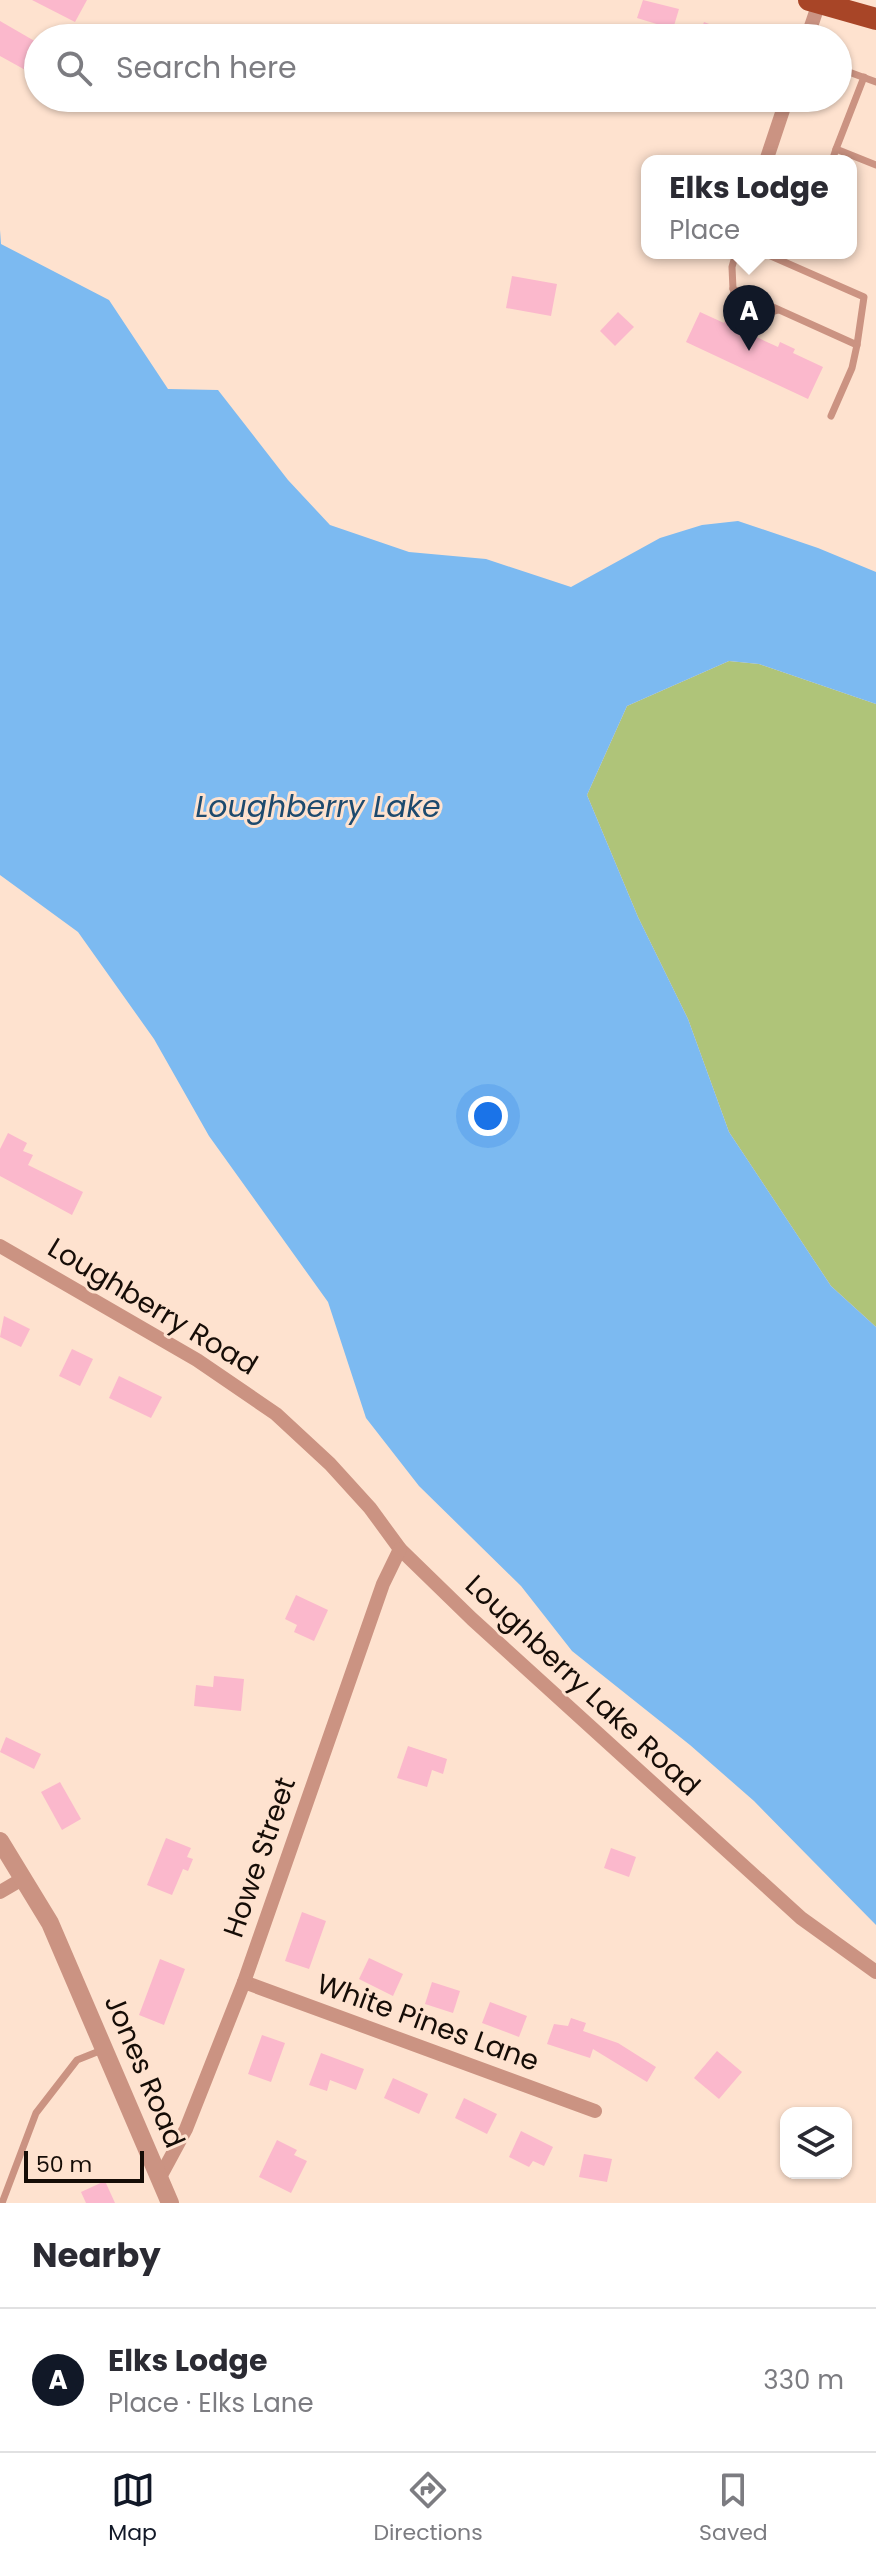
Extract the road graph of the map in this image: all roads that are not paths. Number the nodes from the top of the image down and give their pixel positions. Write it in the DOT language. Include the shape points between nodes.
graph roads {
  1 [pos="814,1"];
  2 [pos="876,19"];
  3 [pos="810,24"];
  4 [pos="852,73"];
  5 [pos="864,77"];
  6 [pos="876,82"];
  7 [pos="852,108"];
  8 [pos="782,112"];
  9 [pos="850,112"];
  10 [pos="836,149"];
  11 [pos="768,155"];
  12 [pos="834,155"];
  13 [pos="851,155"];
  14 [pos="857,157"];
  15 [pos="876,165"];
  16 [pos="734,259"];
  17 [pos="778,259"];
  18 [pos="733,289"];
  19 [pos="740,307"];
  20 [pos="779,309"];
  21 [pos="754,314"];
  22 [pos="857,345"];
  23 [pos="831,416"];
  24 [pos="0,1246"];
  25 [pos="276,1414"];
  26 [pos="400,1549"];
  27 [pos="0,1841"];
  28 [pos="24,1878"];
  29 [pos="0,1892"];
  30 [pos="876,1972"];
  31 [pos="244,1982"];
  32 [pos="104,2049"];
  33 [pos="595,2111"];
  34 [pos="159,2179"];
  35 [pos="2,2203"];
  36 [pos="170,2203"];
  1 -- 2 [label="main road"];
  1 -- 3 [label="street"];
  4 -- 5 [label="lane"];
  5 -- 6 [label="lane"];
  5 -- 7 [label="lane"];
  8 -- 11 [label="street"];
  9 -- 10 [label="lane"];
  10 -- 12 [label="lane"];
  10 -- 13 [label="lane"];
  14 -- 15 [label="lane"];
  16 -- 18 [label="lane"];
  17 -- 22 [label="lane" via="864,297"];
  18 -- 19 [label="lane"];
  18 -- 20 [label="lane"];
  20 -- 21 [label="lane"];
  20 -- 22 [label="lane"];
  22 -- 23 [label="lane"];
  24 -- 25 [label="street, Loughberry Road" via="197,1360"];
  25 -- 26 [label="street, Loughberry Lake Road" via="330,1464"];
  26 -- 30 [label="street, Loughberry Lake Road" via="691,1821 801,1918"];
  26 -- 31 [label="street, Howe Street" via="378,1598"];
  27 -- 28 [label="street, Jones Road"];
  28 -- 29 [label="street"];
  28 -- 32 [label="street, Jones Road"];
  31 -- 33 [label="street, White Pines Lane"];
  31 -- 34 [label="street, Howe Street" via="186,2129"];
  32 -- 34 [label="street, Jones Road"];
  32 -- 35 [label="lane" via="77,2060 36,2113"];
  34 -- 36 [label="street, Jones Road"];
}
